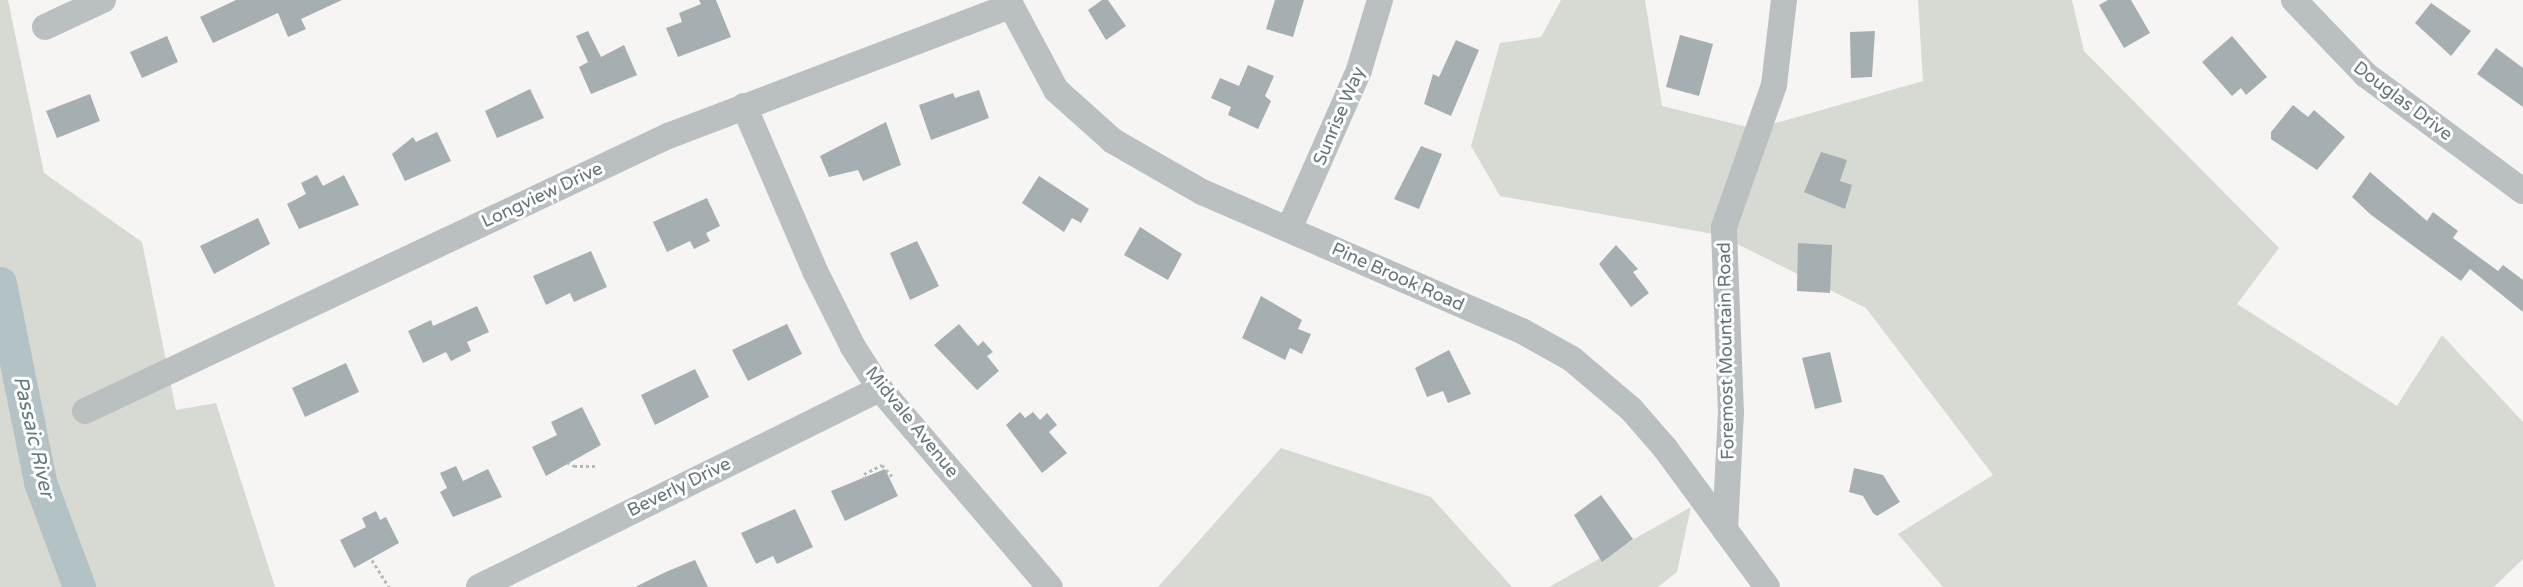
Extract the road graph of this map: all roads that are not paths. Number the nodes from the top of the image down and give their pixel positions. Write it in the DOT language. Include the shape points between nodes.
graph roads {
  1 [pos="103,0"];
  2 [pos="1380,0"];
  3 [pos="1784,0"];
  4 [pos="2294,0"];
  5 [pos="1010,3"];
  6 [pos="45,27"];
  7 [pos="744,106"];
  8 [pos="2523,191"];
  9 [pos="1289,229"];
  10 [pos="880,389"];
  11 [pos="85,411"];
  12 [pos="1725,531"];
  13 [pos="479,587"];
  14 [pos="1050,587"];
  15 [pos="1767,587"];
  1 -- 6 [label="street"];
  2 -- 9 [label="street, Sunrise Way" via="1355,80"];
  3 -- 12 [label="street, Foremost Mountain Road" via="1774,85 1724,227 1731,413"];
  4 -- 8 [label="street, Douglas Drive" via="2366,75"];
  5 -- 7 [label="street, Longview Drive"];
  5 -- 9 [label="street, Pine Brook Road" via="1056,90 1092,126 1166,173"];
  7 -- 10 [label="street, Midvale Avenue" via="815,272"];
  7 -- 11 [label="street, Longview Drive" via="668,136"];
  9 -- 12 [label="street, Pine Brook Road" via="1522,331 1572,359 1638,417"];
  10 -- 13 [label="street, Beverly Drive"];
  10 -- 14 [label="street, Midvale Avenue"];
  12 -- 15 [label="street, Pine Brook Road"];
}
